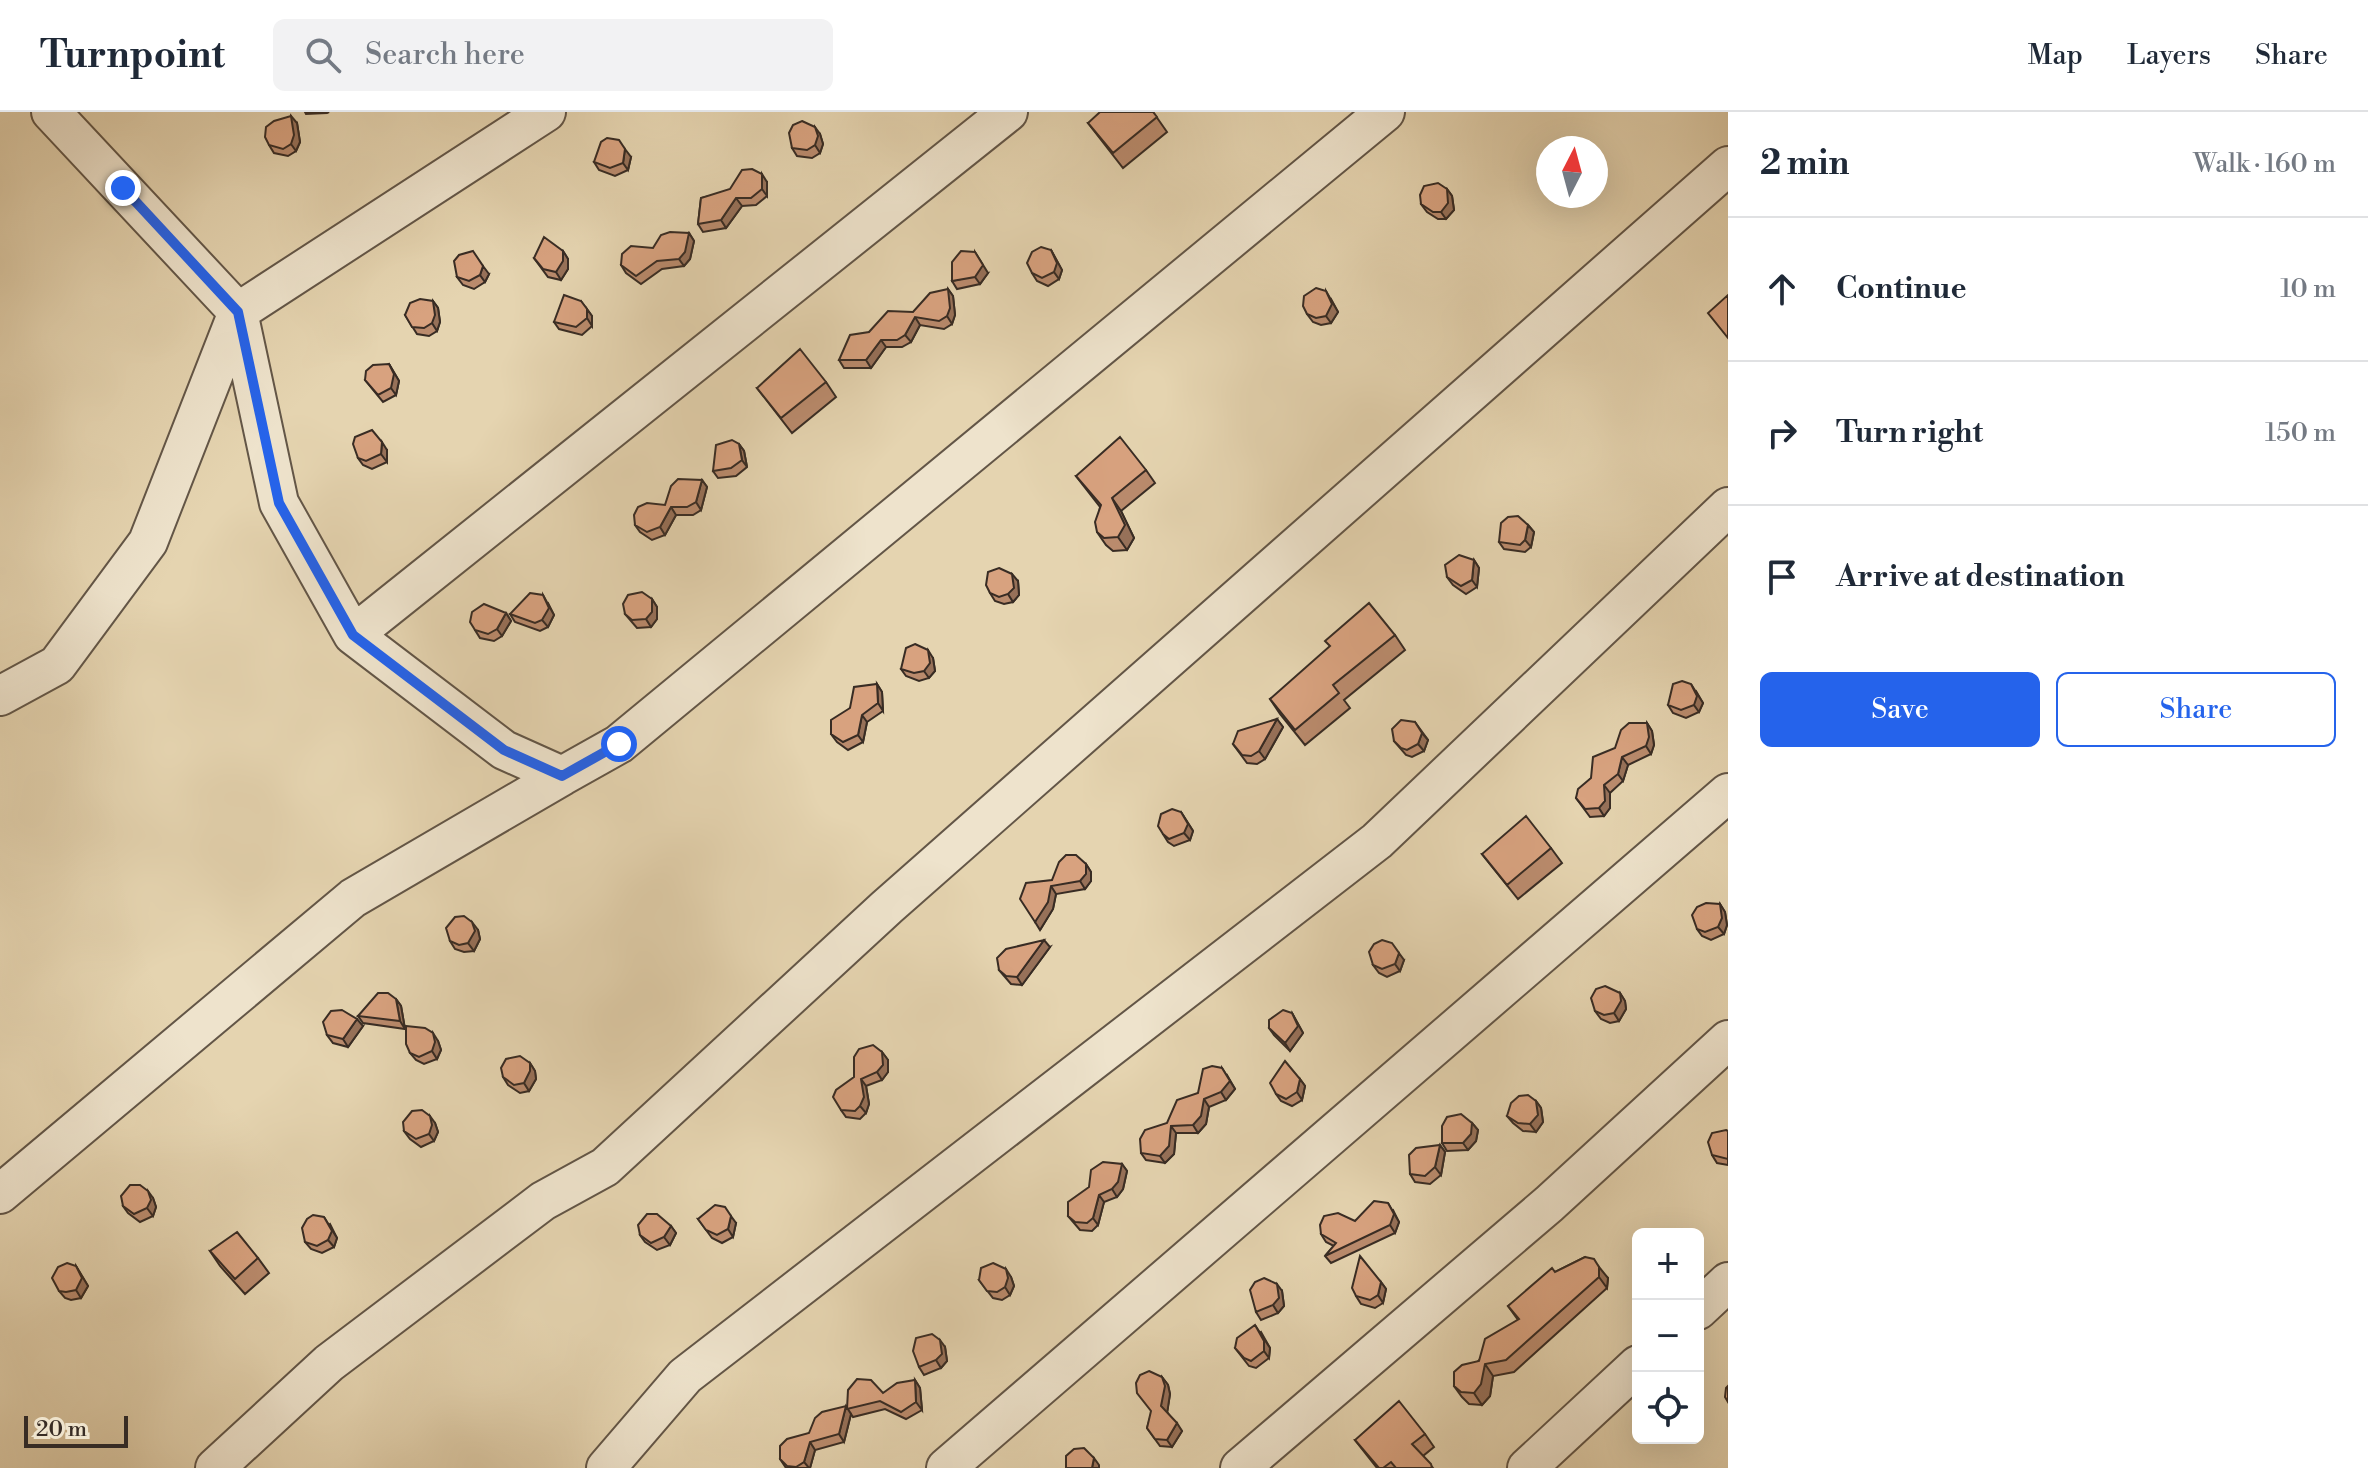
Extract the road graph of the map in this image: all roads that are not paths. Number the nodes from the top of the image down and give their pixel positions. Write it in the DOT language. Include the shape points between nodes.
graph roads {
  1 [pos="51,112"];
  2 [pos="546,112"];
  3 [pos="1008,112"];
  4 [pos="1385,112"];
  5 [pos="1728,166"];
  6 [pos="238,312"];
  7 [pos="1728,507"];
  8 [pos="353,635"];
  9 [pos="0,696"];
  10 [pos="562,776"];
  11 [pos="1728,793"];
  12 [pos="1728,1040"];
  13 [pos="0,1194"];
  14 [pos="1728,1282"];
  15 [pos="1704,1304"];
  16 [pos="1632,1371"];
  17 [pos="215,1468"];
  18 [pos="606,1468"];
  19 [pos="946,1468"];
  20 [pos="1240,1468"];
  21 [pos="1527,1468"];
  1 -- 6 [label="street"];
  2 -- 6 [label="street"];
  3 -- 8 [label="street"];
  4 -- 10 [label="street" via="619,744"];
  5 -- 17 [label="street" via="887,907 605,1167 543,1201 329,1363"];
  6 -- 8 [label="street" via="279,503"];
  6 -- 9 [label="street" via="148,542 57,665"];
  7 -- 18 [label="street" via="1377,841 685,1376"];
  8 -- 10 [label="street" via="504,750"];
  10 -- 13 [label="street" via="353,898"];
  11 -- 19 [label="street"];
  12 -- 20 [label="street" via="1549,1204"];
  14 -- 15 [label="street"];
  16 -- 21 [label="street"];
}
